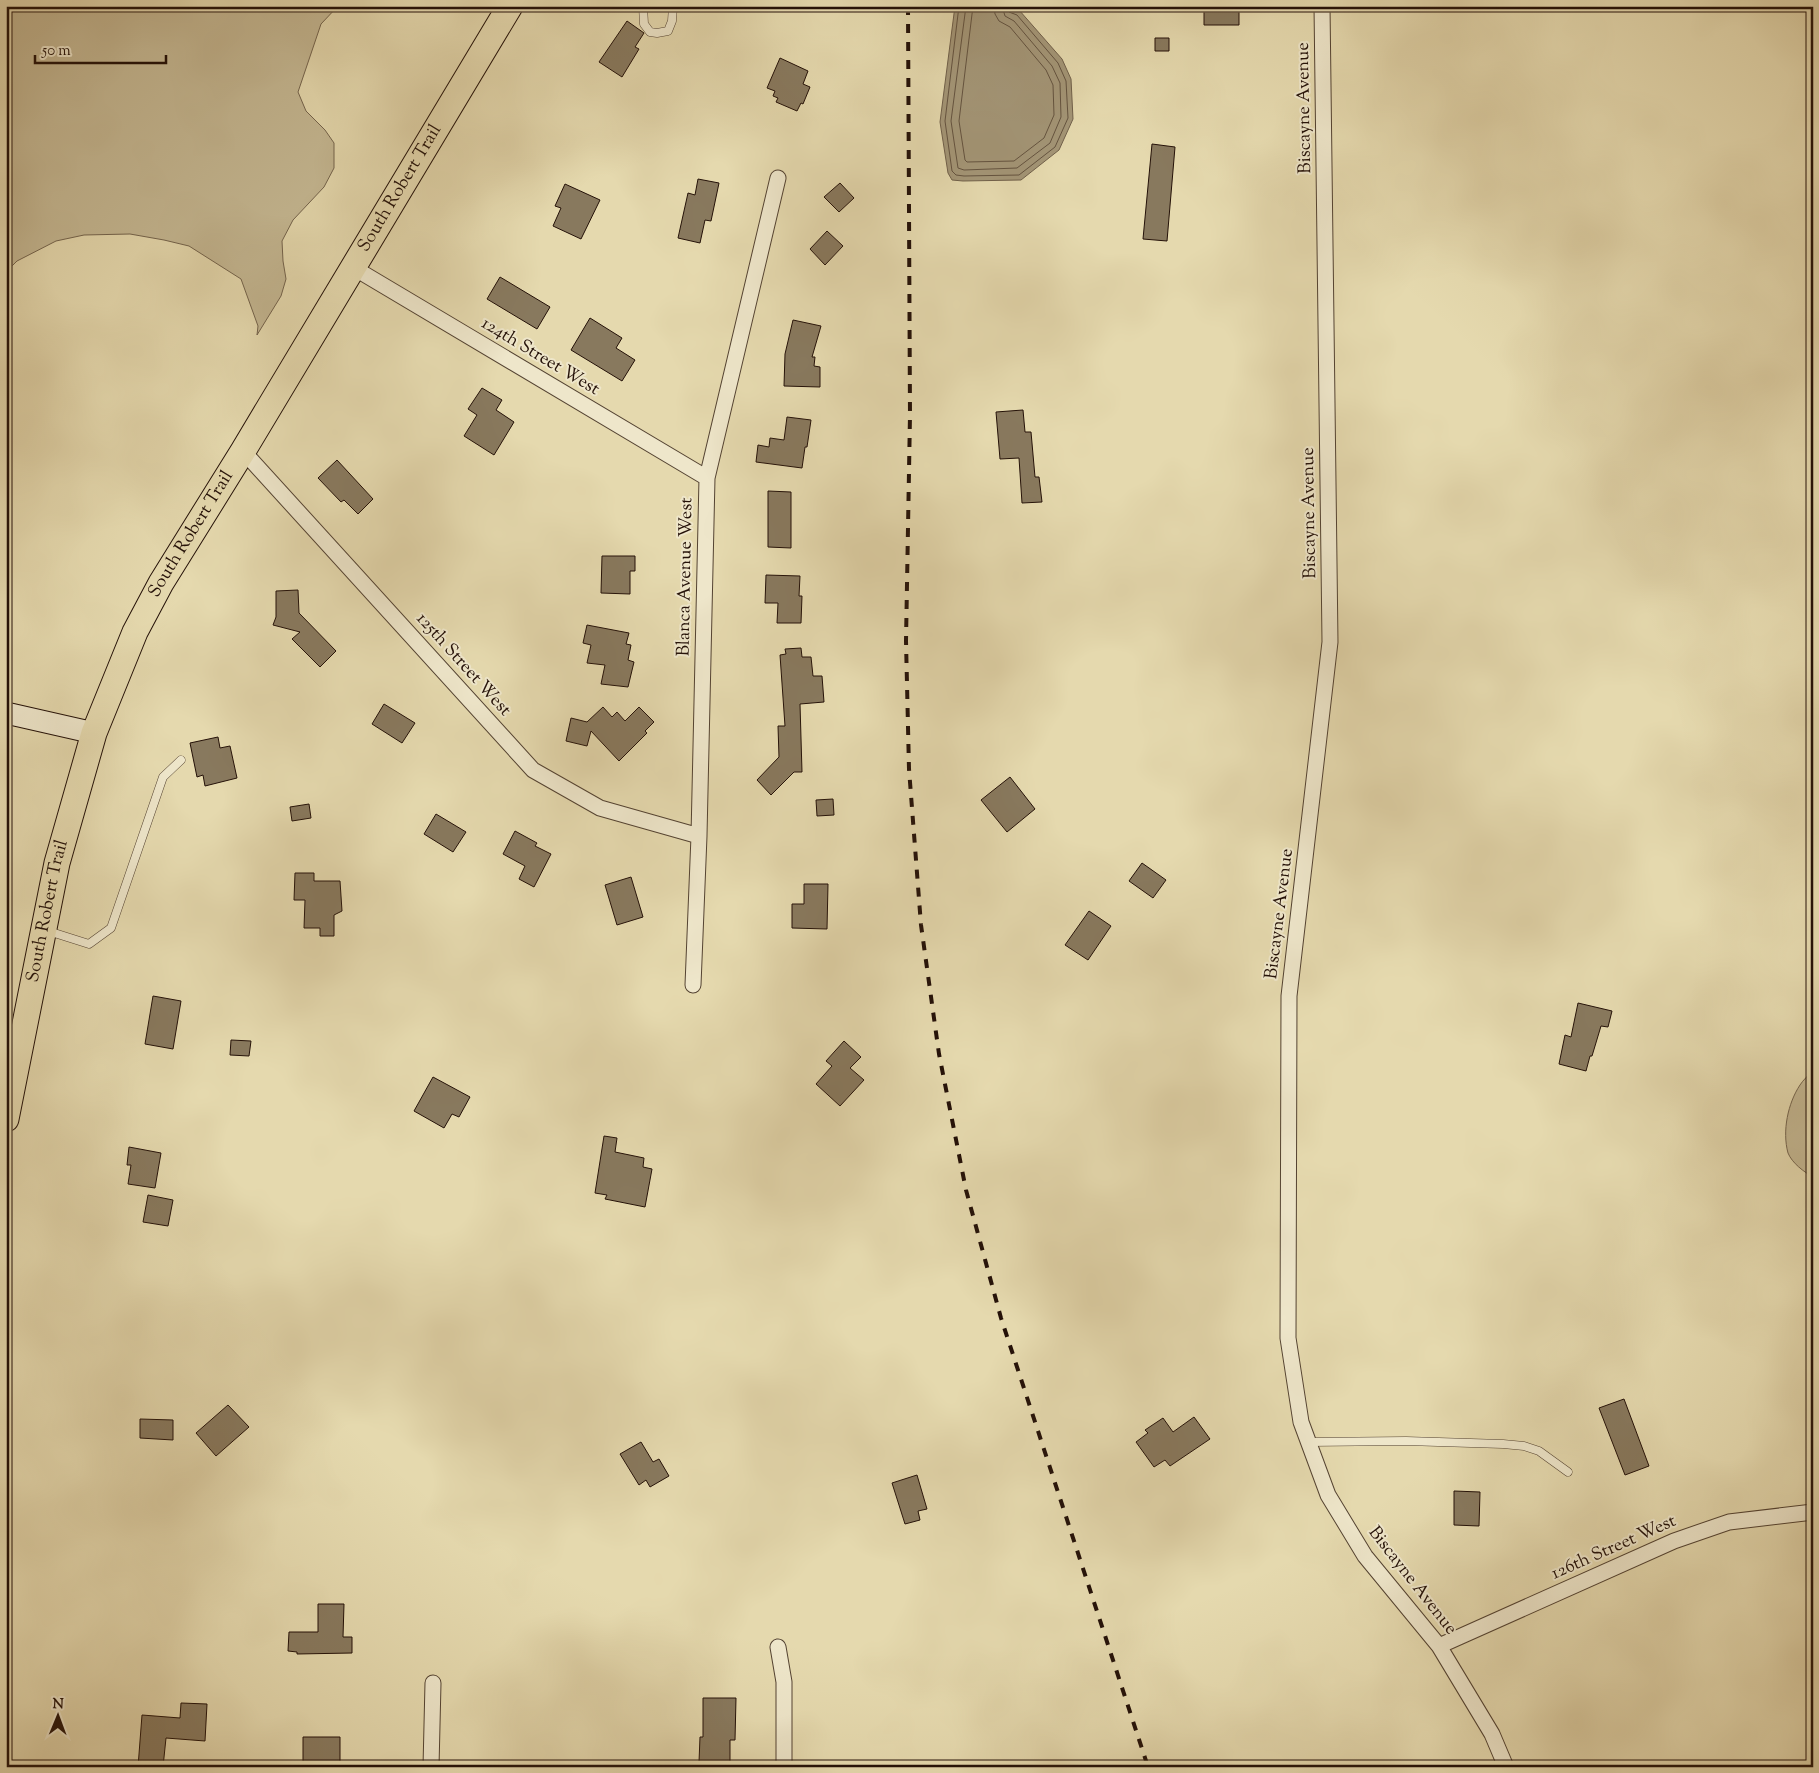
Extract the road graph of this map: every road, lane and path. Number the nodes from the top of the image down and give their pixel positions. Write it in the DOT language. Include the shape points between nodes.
graph roads {
  1 [pos="510,6"];
  2 [pos="643,6"];
  3 [pos="673,6"];
  4 [pos="1322,6"];
  5 [pos="778,178"];
  6 [pos="354,268"];
  7 [pos="243,451"];
  8 [pos="706,478"];
  9 [pos="6,712"];
  10 [pos="94,733"];
  11 [pos="181,760"];
  12 [pos="700,836"];
  13 [pos="43,930"];
  14 [pos="693,984"];
  15 [pos="6,1119"];
  16 [pos="1308,1442"];
  17 [pos="1568,1472"];
  18 [pos="1813,1512"];
  19 [pos="1439,1646"];
  20 [pos="778,1647"];
  21 [pos="433,1683"];
  22 [pos="431,1767"];
  23 [pos="784,1767"];
  24 [pos="1506,1767"];
  1 -- 6 [label="main road, South Robert Trail"];
  2 -- 3 [label="lane" via="644,24 650,32 657,33 668,31"];
  4 -- 16 [label="street, Biscayne Avenue" via="1330,642 1289,996 1288,1338 1301,1422"];
  5 -- 8 [label="street, Blanca Avenue West"];
  6 -- 7 [label="main road, South Robert Trail"];
  6 -- 8 [label="street, 124th Street West"];
  7 -- 10 [label="main road, South Robert Trail" via="135,632"];
  7 -- 12 [label="street, 125th Street West" via="533,770 600,808"];
  8 -- 12 [label="street, Blanca Avenue West"];
  9 -- 10 [label="main road"];
  10 -- 13 [label="main road, South Robert Trail" via="57,863"];
  11 -- 13 [label="lane" via="163,777 111,928 89,944"];
  12 -- 14 [label="street, Blanca Avenue West"];
  13 -- 15 [label="main road, South Robert Trail"];
  16 -- 17 [label="lane" via="1510,1444 1539,1451"];
  16 -- 19 [label="street, Biscayne Avenue" via="1328,1495 1365,1556"];
  18 -- 19 [label="street, 126th Street West" via="1729,1522 1674,1541"];
  19 -- 24 [label="street, Biscayne Avenue" via="1492,1734"];
  20 -- 23 [label="street" via="784,1682"];
  21 -- 22 [label="street"];
}
